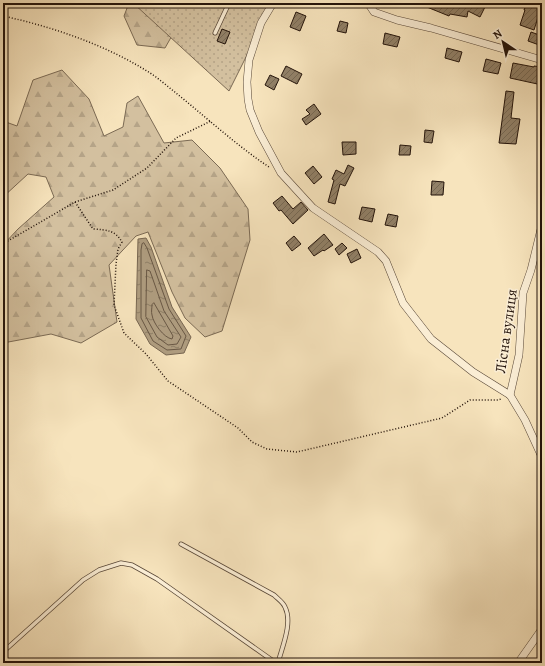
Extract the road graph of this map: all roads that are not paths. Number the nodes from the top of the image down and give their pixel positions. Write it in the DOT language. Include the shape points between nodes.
graph roads {
  1 [pos="228,3"];
  2 [pos="273,3"];
  3 [pos="368,3"];
  4 [pos="215,33"];
  5 [pos="542,60"];
  6 [pos="542,225"];
  7 [pos="510,395"];
  8 [pos="542,457"];
  9 [pos="181,544"];
  10 [pos="542,629"];
  11 [pos="3,652"];
  12 [pos="277,663"];
  13 [pos="518,663"];
  1 -- 4 [label="lane"];
  2 -- 7 [label="street" via="261,23 249,60 247,82 250,110 281,173 313,208 378,252 386,261 403,303 431,340 473,372"];
  3 -- 5 [label="street" via="374,12 396,20"];
  6 -- 7 [label="street, Лісна вулиця" via="523,293 519,355"];
  7 -- 8 [label="street"];
  9 -- 12 [label="lane" via="274,595 284,605 287,625"];
  10 -- 13 [label="street"];
  11 -- 12 [label="lane" via="83,580 99,570 121,563 132,565 157,579"];
}
